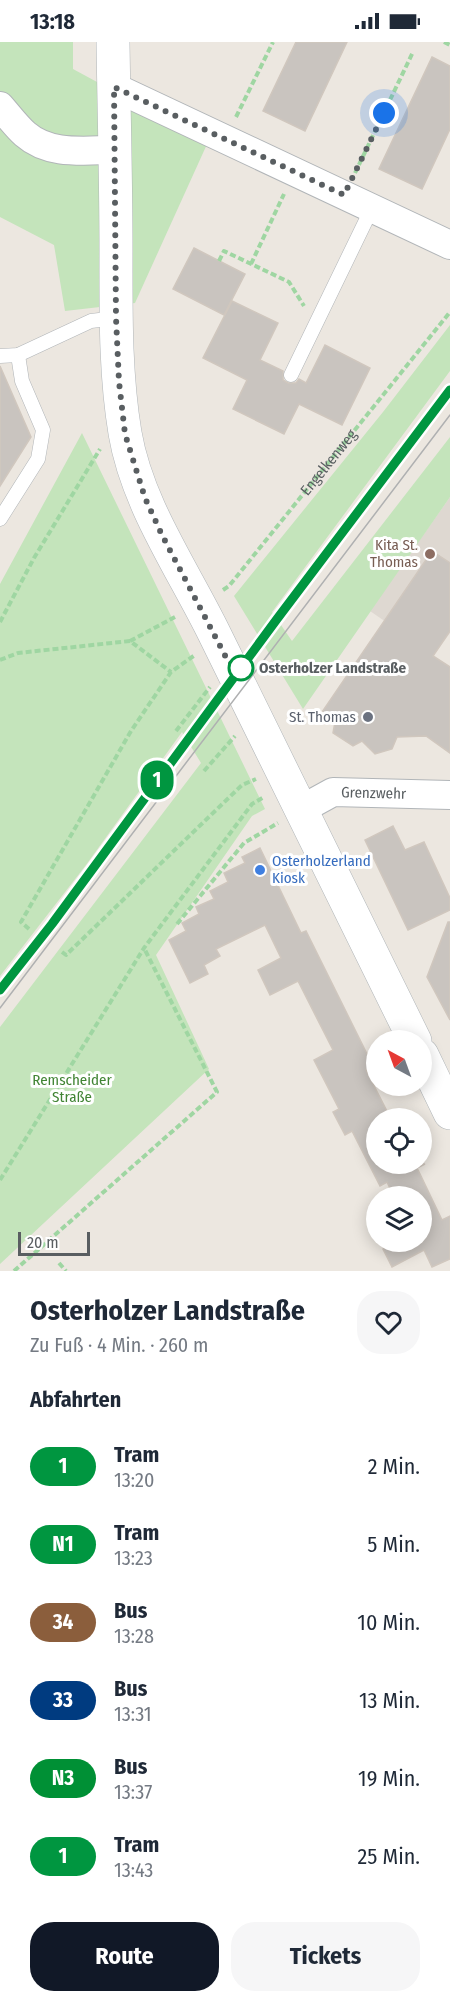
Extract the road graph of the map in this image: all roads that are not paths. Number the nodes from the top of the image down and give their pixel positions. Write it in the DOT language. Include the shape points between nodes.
graph roads {
  1 [pos="113,42"];
  2 [pos="114,87"];
  3 [pos="0,106"];
  4 [pos="116,150"];
  5 [pos="372,208"];
  6 [pos="450,245"];
  7 [pos="116,318"];
  8 [pos="18,355"];
  9 [pos="0,356"];
  10 [pos="291,375"];
  11 [pos="0,519"];
  12 [pos="290,786"];
  13 [pos="450,795"];
  14 [pos="410,1030"];
  15 [pos="432,1076"];
  16 [pos="450,1113"];
  1 -- 2 [label="main road"];
  2 -- 4 [label="main road"];
  2 -- 5 [label="street"];
  3 -- 4 [label="street" via="25,135 41,145 59,150"];
  4 -- 7 [label="main road"];
  5 -- 6 [label="street"];
  5 -- 10 [label="lane"];
  7 -- 8 [label="lane" via="91,321"];
  7 -- 12 [label="main road" via="125,434 145,498"];
  8 -- 9 [label="lane"];
  8 -- 11 [label="lane" via="22,381 43,430 38,459"];
  12 -- 13 [label="street, Grenzwehr" via="333,792"];
  12 -- 14 [label="main road"];
  15 -- 16 [label="main road"];
}
